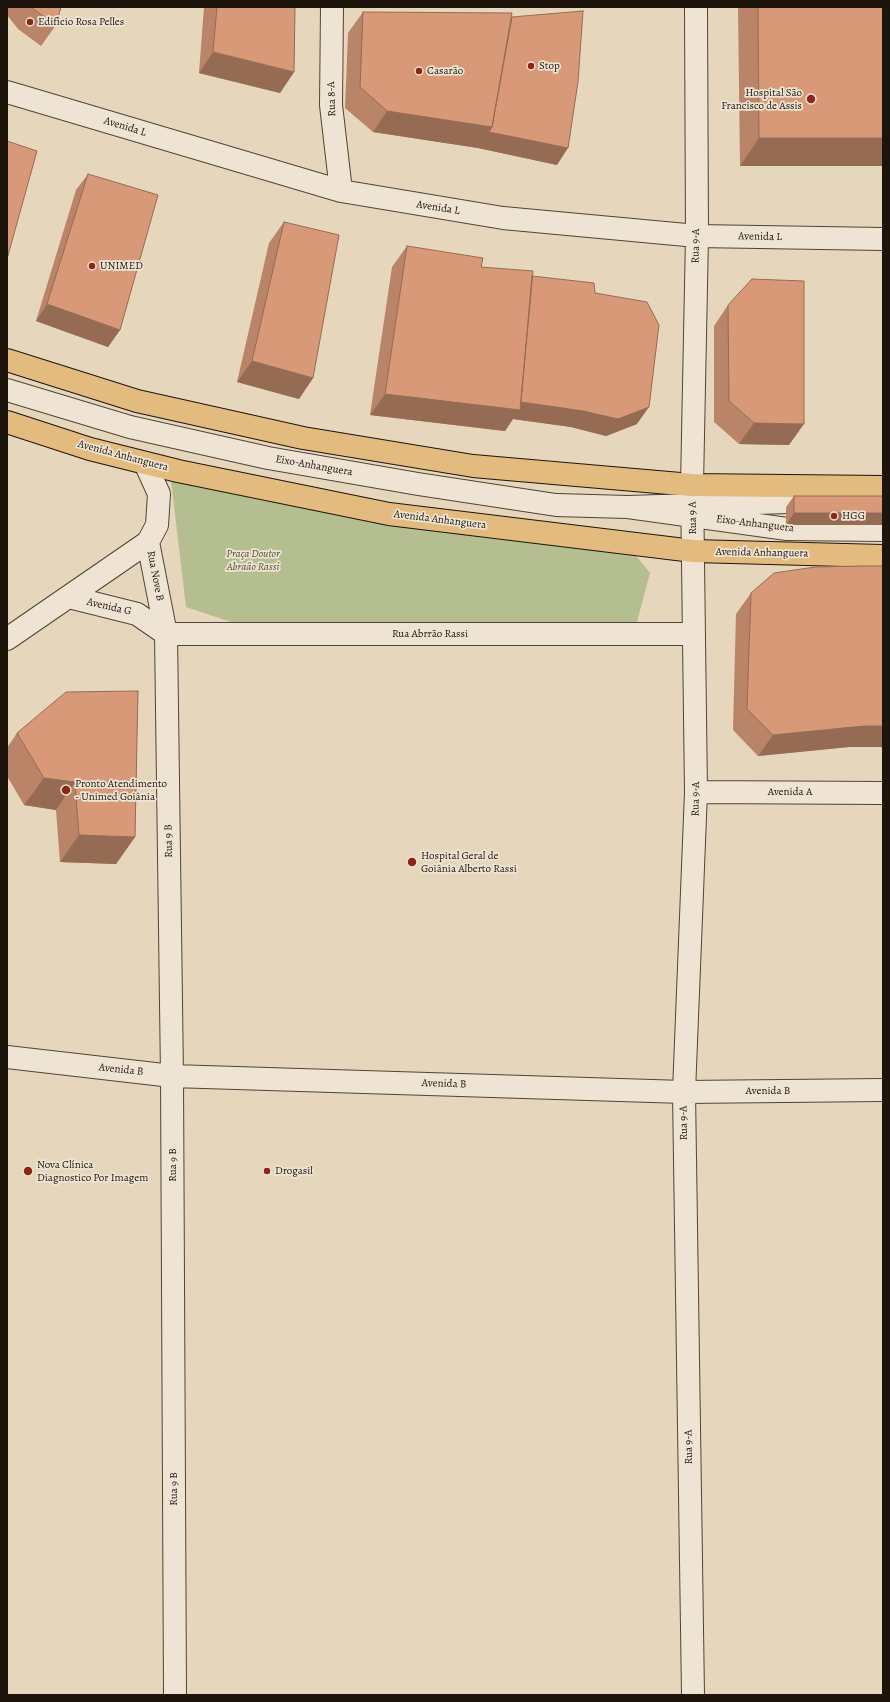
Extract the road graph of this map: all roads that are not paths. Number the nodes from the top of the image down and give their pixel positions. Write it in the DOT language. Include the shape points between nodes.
graph roads {
  1 [pos="332,7"];
  2 [pos="696,7"];
  3 [pos="7,92"];
  4 [pos="340,192"];
  5 [pos="697,236"];
  6 [pos="883,238"];
  7 [pos="7,360"];
  8 [pos="7,390"];
  9 [pos="7,422"];
  10 [pos="145,463"];
  11 [pos="178,471"];
  12 [pos="883,487"];
  13 [pos="159,494"];
  14 [pos="693,502"];
  15 [pos="883,502"];
  16 [pos="883,530"];
  17 [pos="148,542"];
  18 [pos="693,551"];
  19 [pos="883,556"];
  20 [pos="69,598"];
  21 [pos="166,634"];
  22 [pos="694,634"];
  23 [pos="7,639"];
  24 [pos="696,792"];
  25 [pos="883,793"];
  26 [pos="7,1057"];
  27 [pos="172,1076"];
  28 [pos="883,1090"];
  29 [pos="684,1092"];
  30 [pos="175,1695"];
  31 [pos="694,1695"];
  1 -- 4 [label="street, Rua 8-A" via="331,105"];
  2 -- 5 [label="street, Rua 9-A"];
  3 -- 4 [label="street, Avenida L"];
  4 -- 5 [label="street, Avenida L" via="503,218"];
  5 -- 6 [label="street, Avenida L"];
  5 -- 14 [label="street, Rua 9-A"];
  7 -- 14 [label="main road" via="138,401 303,438"];
  8 -- 14 [label="street, Eixo-Anhanguera" via="130,427 268,458 418,484 556,505 628,508"];
  9 -- 10 [label="main road, Avenida Anhanguera" via="90,449"];
  10 -- 11 [label="main road, Avenida Anhanguera"];
  10 -- 13 [label="street, Rua Nove B"];
  11 -- 13 [label="street"];
  11 -- 18 [label="main road, Avenida Anhanguera" via="389,514"];
  12 -- 14 [label="main road"];
  13 -- 17 [label="street, Rua Nove B" via="157,525"];
  14 -- 15 [label="street, Eixo-Anhanguera"];
  14 -- 16 [label="street, Eixo-Anhanguera" via="787,529"];
  14 -- 18 [label="street, Rua 9 A"];
  17 -- 20 [label="street, Avenida G"];
  17 -- 21 [label="street, Rua Nove B"];
  18 -- 19 [label="main road, Avenida Anhanguera"];
  18 -- 22 [label="street, Rua 9-A"];
  20 -- 21 [label="street, Avenida G" via="138,614"];
  20 -- 23 [label="street, Avenida G"];
  21 -- 22 [label="street, Rua Abrrão Rassi"];
  21 -- 27 [label="street, Rua 9 B"];
  22 -- 24 [label="street, Rua 9-A"];
  24 -- 25 [label="street, Avenida A"];
  24 -- 29 [label="street, Rua 9-A"];
  26 -- 27 [label="street, Avenida B"];
  27 -- 29 [label="street, Avenida B"];
  27 -- 30 [label="street, Rua 9 B"];
  28 -- 29 [label="street, Avenida B"];
  29 -- 31 [label="street, Rua 9-A"];
}
